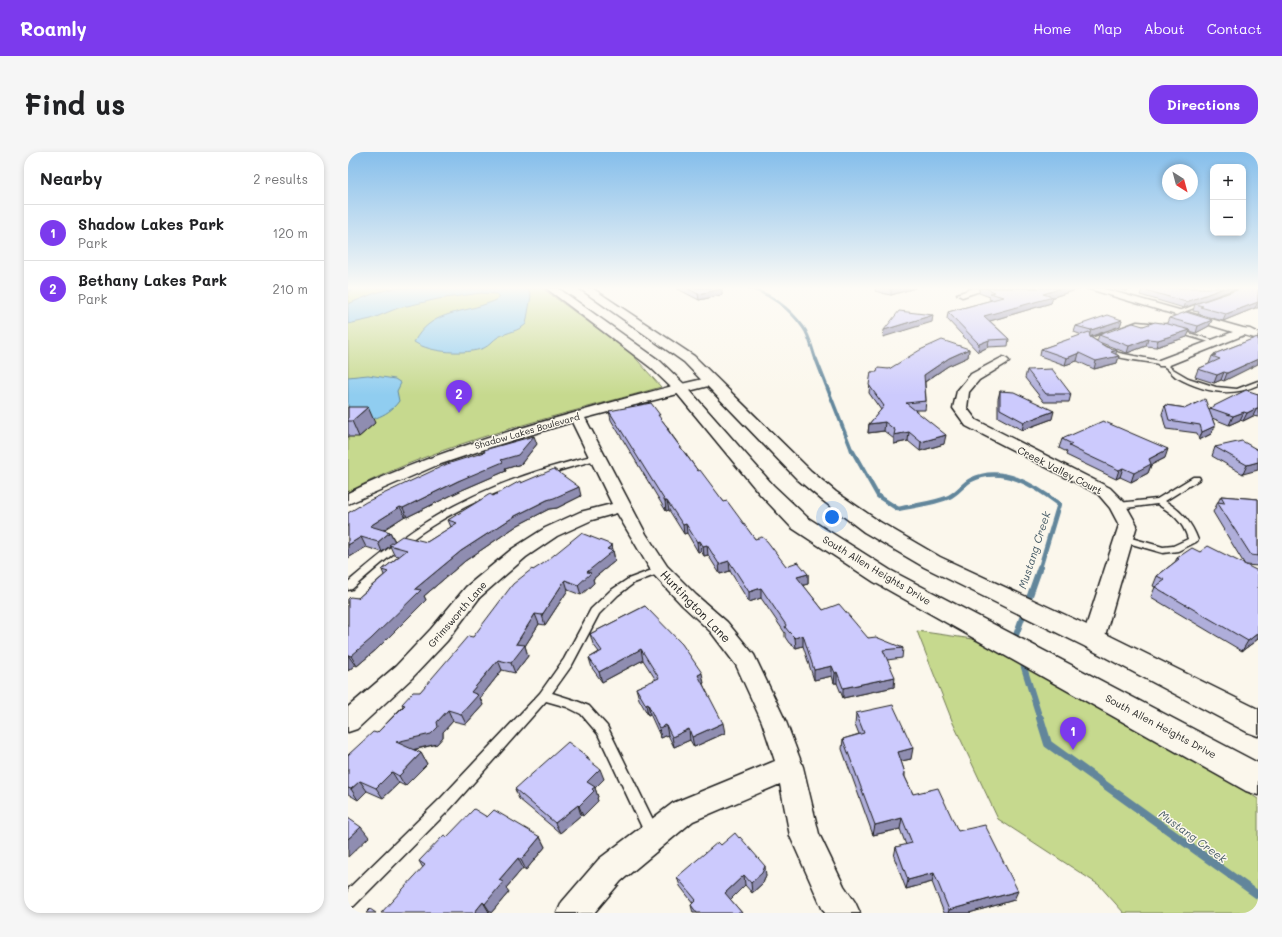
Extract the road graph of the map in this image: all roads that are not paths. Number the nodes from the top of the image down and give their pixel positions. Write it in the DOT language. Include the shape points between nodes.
graph roads {
  1 [pos="599,324"];
  2 [pos="636,324"];
  3 [pos="1214,324"];
  4 [pos="1258,326"];
  5 [pos="1163,327"];
  6 [pos="1171,329"];
  7 [pos="1244,332"];
  8 [pos="1258,336"];
  9 [pos="1215,342"];
  10 [pos="1003,361"];
  11 [pos="1163,363"];
  12 [pos="712,381"];
  13 [pos="1258,383"];
  14 [pos="680,388"];
  15 [pos="577,417"];
  16 [pos="596,457"];
  17 [pos="1196,479"];
  18 [pos="348,499"];
  19 [pos="1159,501"];
  20 [pos="623,506"];
  21 [pos="1118,506"];
  22 [pos="1124,539"];
  23 [pos="660,570"];
  24 [pos="348,587"];
  25 [pos="1082,634"];
  26 [pos="544,696"];
  27 [pos="348,722"];
  28 [pos="1258,723"];
  29 [pos="790,767"];
  30 [pos="1258,780"];
  31 [pos="653,836"];
  32 [pos="348,900"];
  33 [pos="573,913"];
  34 [pos="844,913"];
  1 -- 14 [label="main road, South Allen Heights Drive" via="655,364"];
  2 -- 12 [label="main road" via="689,360"];
  3 -- 7 [label="street"];
  4 -- 7 [label="street"];
  5 -- 11 [label="lane" via="1137,324 1091,340 1098,347 1126,357"];
  6 -- 9 [label="lane"];
  7 -- 8 [label="street"];
  7 -- 9 [label="street"];
  9 -- 11 [label="street"];
  10 -- 21 [label="street, Creek Valley Court" via="975,377 963,391 960,408 971,423 1104,491"];
  11 -- 13 [label="lane" via="1172,373 1183,378 1224,390 1236,391"];
  12 -- 14 [label="street, Shadow Lakes Boulevard"];
  12 -- 25 [label="main road" via="804,474 872,527 932,562"];
  14 -- 15 [label="street, Shadow Lakes Boulevard"];
  14 -- 30 [label="main road, South Allen Heights Drive" via="766,489 800,522 882,576 974,628"];
  15 -- 16 [label="street, Huntington Lane"];
  15 -- 18 [label="street, Shadow Lakes Boulevard" via="480,444 399,475"];
  16 -- 20 [label="street, Huntington Lane"];
  16 -- 24 [label="lane" via="526,478 465,504 407,539"];
  17 -- 19 [label="lane"];
  19 -- 21 [label="lane"];
  19 -- 22 [label="lane" via="1179,514 1189,525 1193,540 1175,549 1163,550"];
  20 -- 23 [label="street, Huntington Lane"];
  20 -- 27 [label="street, Grimsworth Lane" via="586,516 551,532 519,552 473,592 439,635 404,672"];
  21 -- 22 [label="street, Creek Valley Court" via="1128,525"];
  22 -- 25 [label="street, Creek Valley Court"];
  23 -- 26 [label="lane" via="631,581 595,612 568,662"];
  23 -- 29 [label="street, Huntington Lane" via="719,627 746,661 774,722"];
  25 -- 28 [label="main road"];
  26 -- 31 [label="lane" via="585,710 603,730"];
  26 -- 32 [label="lane" via="446,803"];
  29 -- 31 [label="street" via="683,812"];
  29 -- 34 [label="street, Huntington Lane" via="806,836 833,897"];
  31 -- 33 [label="street" via="610,870"];
}
